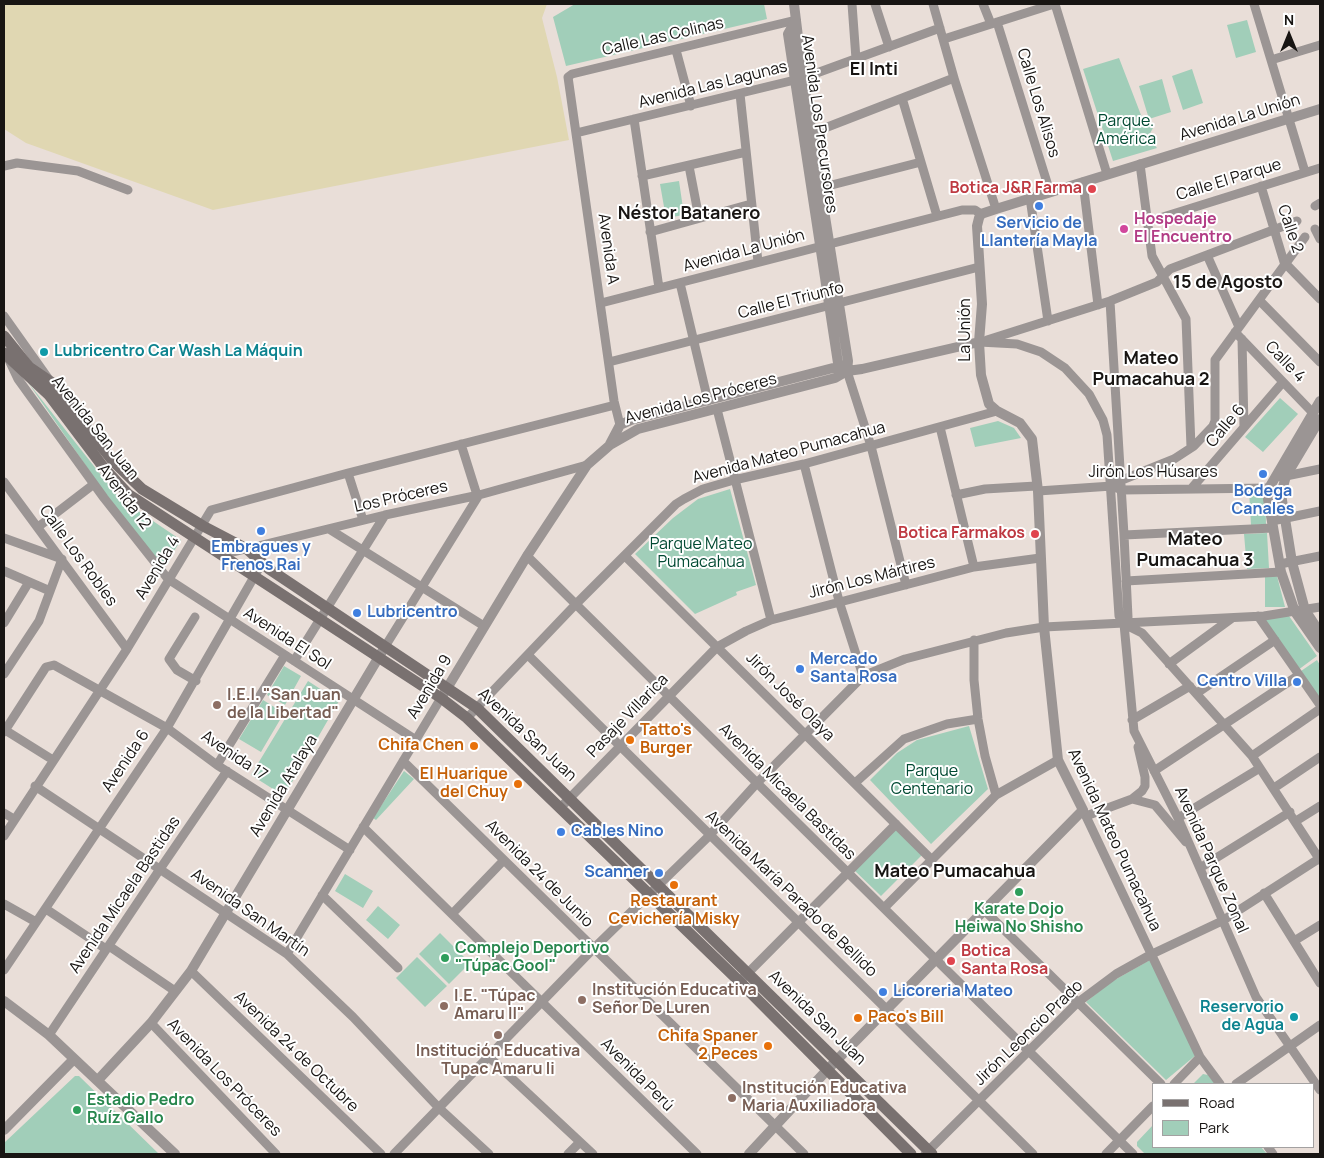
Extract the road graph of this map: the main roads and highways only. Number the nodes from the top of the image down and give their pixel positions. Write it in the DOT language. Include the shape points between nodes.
graph roads {
  1 [pos="4,336"];
  2 [pos="11,354"];
  3 [pos="654,890"];
  4 [pos="744,978"];
  5 [pos="929,1153"];
  6 [pos="911,1154"];
  1 -- 2 [label="main road"];
  2 -- 3 [label="main road, Avenida San Juan" via="49,395 120,487 441,698 467,718"];
  2 -- 3 [label="main road, Avenida San Juan" via="51,382 130,479 202,526 247,549 327,608 477,708 570,798"];
  3 -- 4 [label="main road, Avenida San Juan"];
  4 -- 5 [label="main road, Avenida San Juan" via="837,1061"];
  4 -- 6 [label="main road, Avenida San Juan"];
}
